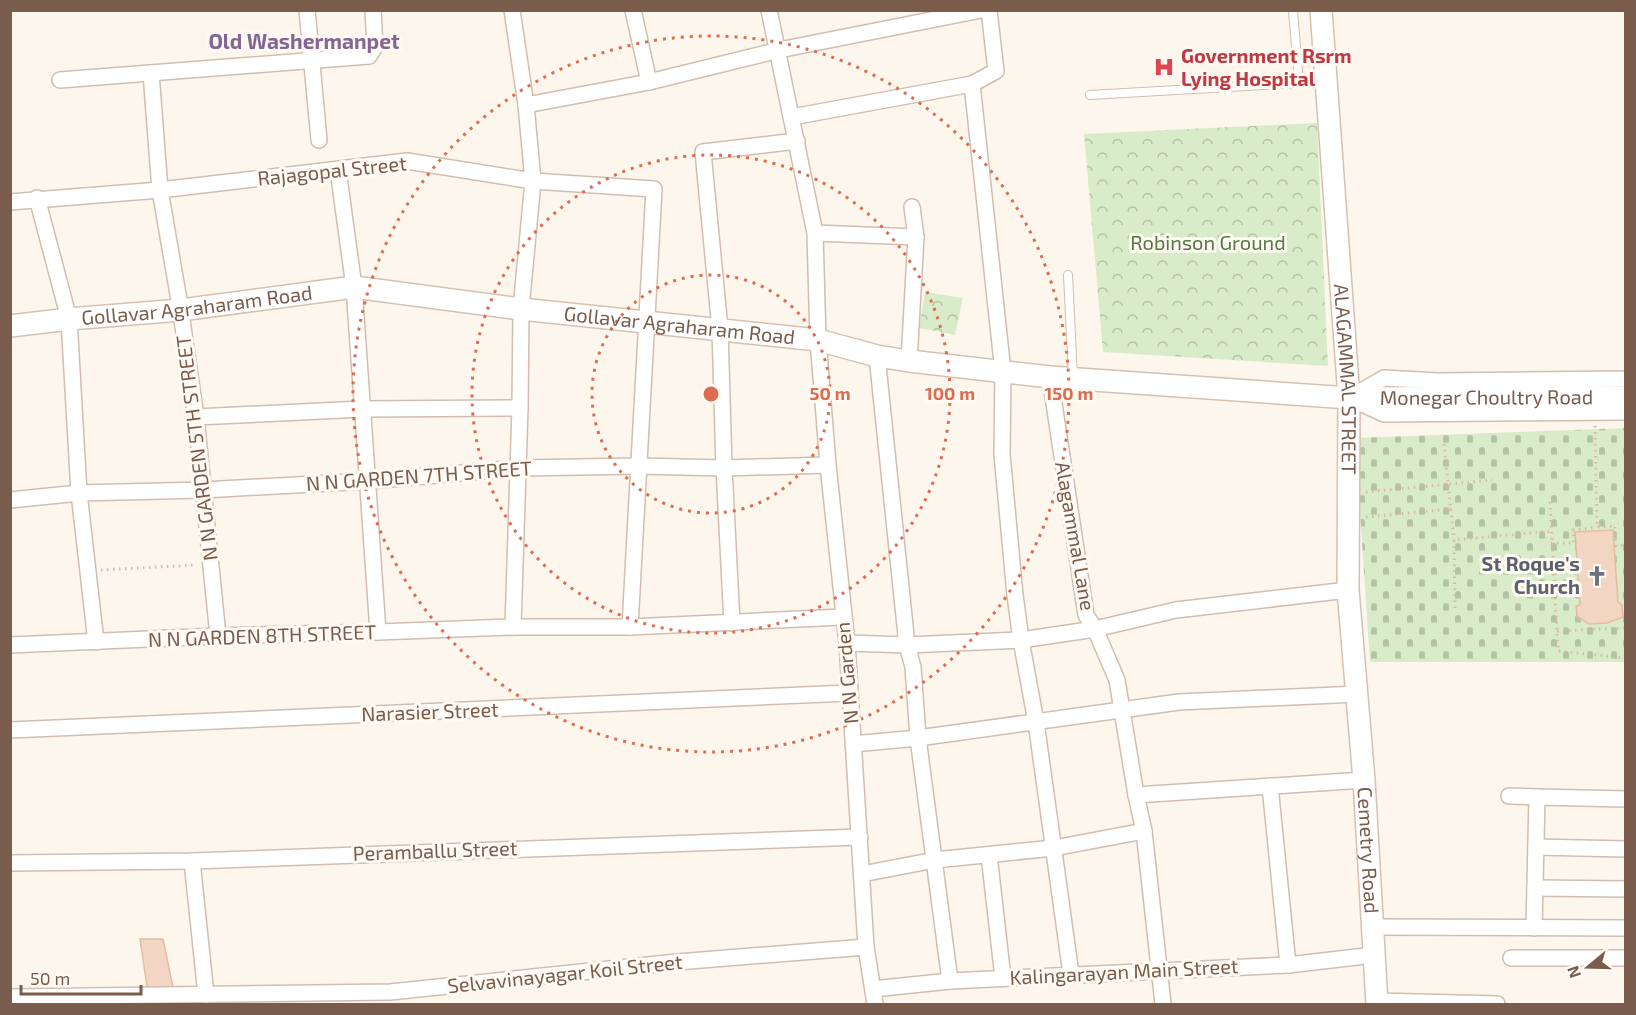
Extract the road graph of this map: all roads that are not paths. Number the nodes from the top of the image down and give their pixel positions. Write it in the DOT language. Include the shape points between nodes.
graph roads {
  1 [pos="307,10"];
  2 [pos="373,10"];
  3 [pos="512,10"];
  4 [pos="633,10"];
  5 [pos="769,10"];
  6 [pos="981,10"];
  7 [pos="989,10"];
  8 [pos="1293,10"];
  9 [pos="1321,10"];
  10 [pos="779,50"];
  11 [pos="311,60"];
  12 [pos="151,73"];
  13 [pos="1326,73"];
  14 [pos="60,80"];
  15 [pos="650,82"];
  16 [pos="1299,83"];
  17 [pos="972,84"];
  18 [pos="1090,95"];
  19 [pos="526,105"];
  20 [pos="792,117"];
  21 [pos="319,140"];
  22 [pos="796,141"];
  23 [pos="338,170"];
  24 [pos="533,182"];
  25 [pos="159,190"];
  26 [pos="37,198"];
  27 [pos="10,202"];
  28 [pos="912,207"];
  29 [pos="815,233"];
  30 [pos="916,237"];
  31 [pos="1068,274"];
  32 [pos="354,287"];
  33 [pos="521,309"];
  34 [pos="181,310"];
  35 [pos="69,319"];
  36 [pos="648,321"];
  37 [pos="10,326"];
  38 [pos="720,330"];
  39 [pos="818,340"];
  40 [pos="877,356"];
  41 [pos="909,361"];
  42 [pos="1003,372"];
  43 [pos="1050,377"];
  44 [pos="1073,379"];
  45 [pos="1626,379"];
  46 [pos="1626,397"];
  47 [pos="1348,398"];
  48 [pos="520,408"];
  49 [pos="363,409"];
  50 [pos="1626,412"];
  51 [pos="196,417"];
  52 [pos="828,465"];
  53 [pos="639,466"];
  54 [pos="519,468"];
  55 [pos="724,468"];
  56 [pos="368,481"];
  57 [pos="203,490"];
  58 [pos="79,493"];
  59 [pos="10,500"];
  60 [pos="1348,590"];
  61 [pos="843,617"];
  62 [pos="732,623"];
  63 [pos="513,627"];
  64 [pos="630,627"];
  65 [pos="1095,628"];
  66 [pos="378,632"];
  67 [pos="218,636"];
  68 [pos="1021,640"];
  69 [pos="96,642"];
  70 [pos="847,643"];
  71 [pos="10,645"];
  72 [pos="907,645"];
  73 [pos="849,693"];
  74 [pos="1358,694"];
  75 [pos="1122,710"];
  76 [pos="1036,722"];
  77 [pos="10,730"];
  78 [pos="918,738"];
  79 [pos="853,744"];
  80 [pos="1364,780"];
  81 [pos="1270,786"];
  82 [pos="1136,795"];
  83 [pos="1509,796"];
  84 [pos="1537,797"];
  85 [pos="1626,799"];
  86 [pos="1144,831"];
  87 [pos="860,837"];
  88 [pos="1536,847"];
  89 [pos="1054,848"];
  90 [pos="1626,849"];
  91 [pos="989,855"];
  92 [pos="935,860"];
  93 [pos="192,861"];
  94 [pos="10,863"];
  95 [pos="862,874"];
  96 [pos="1535,888"];
  97 [pos="1626,888"];
  98 [pos="1373,927"];
  99 [pos="1534,928"];
  100 [pos="1626,928"];
  101 [pos="866,947"];
  102 [pos="1374,955"];
  103 [pos="1511,958"];
  104 [pos="1626,958"];
  105 [pos="1288,965"];
  106 [pos="1160,969"];
  107 [pos="1071,975"];
  108 [pos="1003,978"];
  109 [pos="950,981"];
  110 [pos="873,989"];
  111 [pos="206,995"];
  112 [pos="10,997"];
  113 [pos="391,998"];
  114 [pos="1377,1003"];
  115 [pos="875,1005"];
  116 [pos="1163,1005"];
  117 [pos="1497,1005"];
  1 -- 11 [label="street"];
  2 -- 11 [label="street" via="375,47 369,56"];
  3 -- 19 [label="street"];
  4 -- 15 [label="street"];
  5 -- 10 [label="street, N N Garden"];
  6 -- 10 [label="street"];
  7 -- 17 [label="street" via="996,71"];
  8 -- 16 [label="lane"];
  9 -- 13 [label="street"];
  10 -- 15 [label="street"];
  10 -- 20 [label="street, N N Garden"];
  11 -- 12 [label="street"];
  11 -- 21 [label="street"];
  12 -- 14 [label="street"];
  12 -- 25 [label="street, N N GARDEN 5TH STREET"];
  13 -- 16 [label="lane"];
  13 -- 47 [label="street, ALAGAMMAL STREET"];
  15 -- 19 [label="street"];
  16 -- 18 [label="lane"];
  17 -- 20 [label="street"];
  17 -- 42 [label="street"];
  19 -- 24 [label="street"];
  20 -- 22 [label="street, N N Garden"];
  22 -- 29 [label="street, N N Garden"];
  22 -- 38 [label="street" via="703,152"];
  23 -- 24 [label="street, Rajagopal Street" via="406,161"];
  23 -- 25 [label="street, Rajagopal Street"];
  23 -- 32 [label="street"];
  24 -- 33 [label="street"];
  24 -- 36 [label="street, Rajagopal Street" via="654,189"];
  25 -- 26 [label="street, Rajagopal Street"];
  25 -- 34 [label="street, N N GARDEN 5TH STREET"];
  26 -- 27 [label="street, Rajagopal Street"];
  26 -- 35 [label="street"];
  28 -- 30 [label="street"];
  29 -- 30 [label="street"];
  29 -- 39 [label="street, N N Garden"];
  30 -- 41 [label="street"];
  31 -- 44 [label="lane"];
  32 -- 33 [label="street, Gollavar Agraharam Road"];
  32 -- 34 [label="street, Gollavar Agraharam Road"];
  32 -- 49 [label="street"];
  33 -- 36 [label="street, Gollavar Agraharam Road"];
  33 -- 48 [label="street"];
  34 -- 35 [label="street, Gollavar Agraharam Road"];
  34 -- 51 [label="street, N N GARDEN 5TH STREET"];
  35 -- 37 [label="street, Gollavar Agraharam Road"];
  35 -- 58 [label="street"];
  36 -- 38 [label="street, Gollavar Agraharam Road"];
  36 -- 53 [label="street"];
  38 -- 39 [label="street, Gollavar Agraharam Road"];
  38 -- 55 [label="street"];
  39 -- 40 [label="street, Gollavar Agraharam Road"];
  39 -- 52 [label="street, N N Garden"];
  40 -- 41 [label="street, Gollavar Agraharam Road"];
  40 -- 72 [label="street"];
  41 -- 42 [label="street, Gollavar Agraharam Road"];
  42 -- 43 [label="street, Gollavar Agraharam Road"];
  42 -- 68 [label="street" via="1002,454"];
  43 -- 44 [label="street, Gollavar Agraharam Road"];
  43 -- 65 [label="street, Alagammal Lane" via="1086,615"];
  44 -- 47 [label="street, Gollavar Agraharam Road"];
  45 -- 47 [label="street" via="1384,378"];
  46 -- 47 [label="street, Monegar Choultry Road"];
  47 -- 50 [label="street" via="1384,414"];
  47 -- 60 [label="street, ALAGAMMAL STREET"];
  48 -- 49 [label="street"];
  48 -- 54 [label="street"];
  49 -- 51 [label="street"];
  49 -- 56 [label="street"];
  51 -- 57 [label="street, N N GARDEN 5TH STREET"];
  52 -- 55 [label="street, N N GARDEN 7TH STREET"];
  52 -- 61 [label="street, N N Garden"];
  53 -- 54 [label="street, N N GARDEN 7TH STREET"];
  53 -- 55 [label="street, N N GARDEN 7TH STREET"];
  53 -- 64 [label="street"];
  54 -- 56 [label="street, N N GARDEN 7TH STREET"];
  54 -- 63 [label="street"];
  55 -- 62 [label="street"];
  56 -- 57 [label="street, N N GARDEN 7TH STREET"];
  56 -- 66 [label="street"];
  57 -- 58 [label="street, N N GARDEN 7TH STREET"];
  57 -- 67 [label="street, N N GARDEN 5TH STREET"];
  58 -- 59 [label="street, N N GARDEN 7TH STREET"];
  58 -- 69 [label="street"];
  60 -- 65 [label="street" via="1176,610"];
  60 -- 74 [label="street, ALAGAMMAL STREET"];
  61 -- 62 [label="street, N N GARDEN 8TH STREET"];
  61 -- 70 [label="street, N N Garden"];
  62 -- 64 [label="street, N N GARDEN 8TH STREET"];
  63 -- 64 [label="street, N N GARDEN 8TH STREET"];
  63 -- 66 [label="street, N N GARDEN 8TH STREET"];
  65 -- 68 [label="street"];
  65 -- 75 [label="street, Alagammal Lane" via="1117,680"];
  66 -- 67 [label="street, N N GARDEN 8TH STREET"];
  67 -- 69 [label="street, N N GARDEN 8TH STREET"];
  68 -- 72 [label="street"];
  68 -- 76 [label="street"];
  69 -- 71 [label="street, N N GARDEN 8TH STREET"];
  70 -- 72 [label="street"];
  70 -- 73 [label="street, N N Garden"];
  72 -- 78 [label="street" via="913,667"];
  73 -- 77 [label="street, Narasier Street"];
  73 -- 79 [label="street, N N Garden"];
  74 -- 75 [label="street" via="1179,702"];
  74 -- 80 [label="street, Cemetry Road"];
  75 -- 76 [label="street"];
  75 -- 82 [label="street, Alagammal Lane"];
  76 -- 78 [label="street"];
  76 -- 89 [label="street"];
  78 -- 79 [label="street"];
  78 -- 92 [label="street"];
  79 -- 87 [label="street, N N Garden"];
  80 -- 81 [label="street"];
  80 -- 98 [label="street, Cemetry Road"];
  81 -- 82 [label="street"];
  81 -- 105 [label="street"];
  82 -- 86 [label="street, Alagammal Lane"];
  83 -- 84 [label="street"];
  84 -- 85 [label="street"];
  84 -- 88 [label="street"];
  86 -- 89 [label="street"];
  86 -- 106 [label="street, Alagammal Lane"];
  87 -- 93 [label="street, Peramballu Street"];
  87 -- 95 [label="street, N N Garden"];
  88 -- 90 [label="street"];
  88 -- 96 [label="street"];
  89 -- 91 [label="street"];
  89 -- 107 [label="street"];
  91 -- 92 [label="street"];
  91 -- 108 [label="street"];
  92 -- 95 [label="street"];
  92 -- 109 [label="street"];
  93 -- 94 [label="street, Peramballu Street"];
  93 -- 111 [label="street"];
  95 -- 101 [label="street, N N Garden"];
  96 -- 97 [label="street"];
  96 -- 99 [label="street"];
  98 -- 99 [label="street"];
  98 -- 102 [label="street, Cemetry Road"];
  99 -- 100 [label="street"];
  101 -- 110 [label="street, N N Garden"];
  101 -- 113 [label="street, Selvavinayagar Koil Street" via="677,962"];
  102 -- 105 [label="street, Kalingarayan Main Street"];
  102 -- 114 [label="street, Cemetry Road"];
  103 -- 104 [label="street"];
  105 -- 106 [label="street, Kalingarayan Main Street"];
  106 -- 107 [label="street, Kalingarayan Main Street"];
  106 -- 116 [label="street, Alagammal Lane"];
  107 -- 108 [label="street, Kalingarayan Main Street"];
  108 -- 109 [label="street, Kalingarayan Main Street"];
  109 -- 110 [label="street, Kalingarayan Main Street"];
  110 -- 115 [label="street, N N Garden"];
  111 -- 112 [label="street, Selvavinayagar Koil Street"];
  111 -- 113 [label="street, Selvavinayagar Koil Street"];
  114 -- 117 [label="street"];
}
